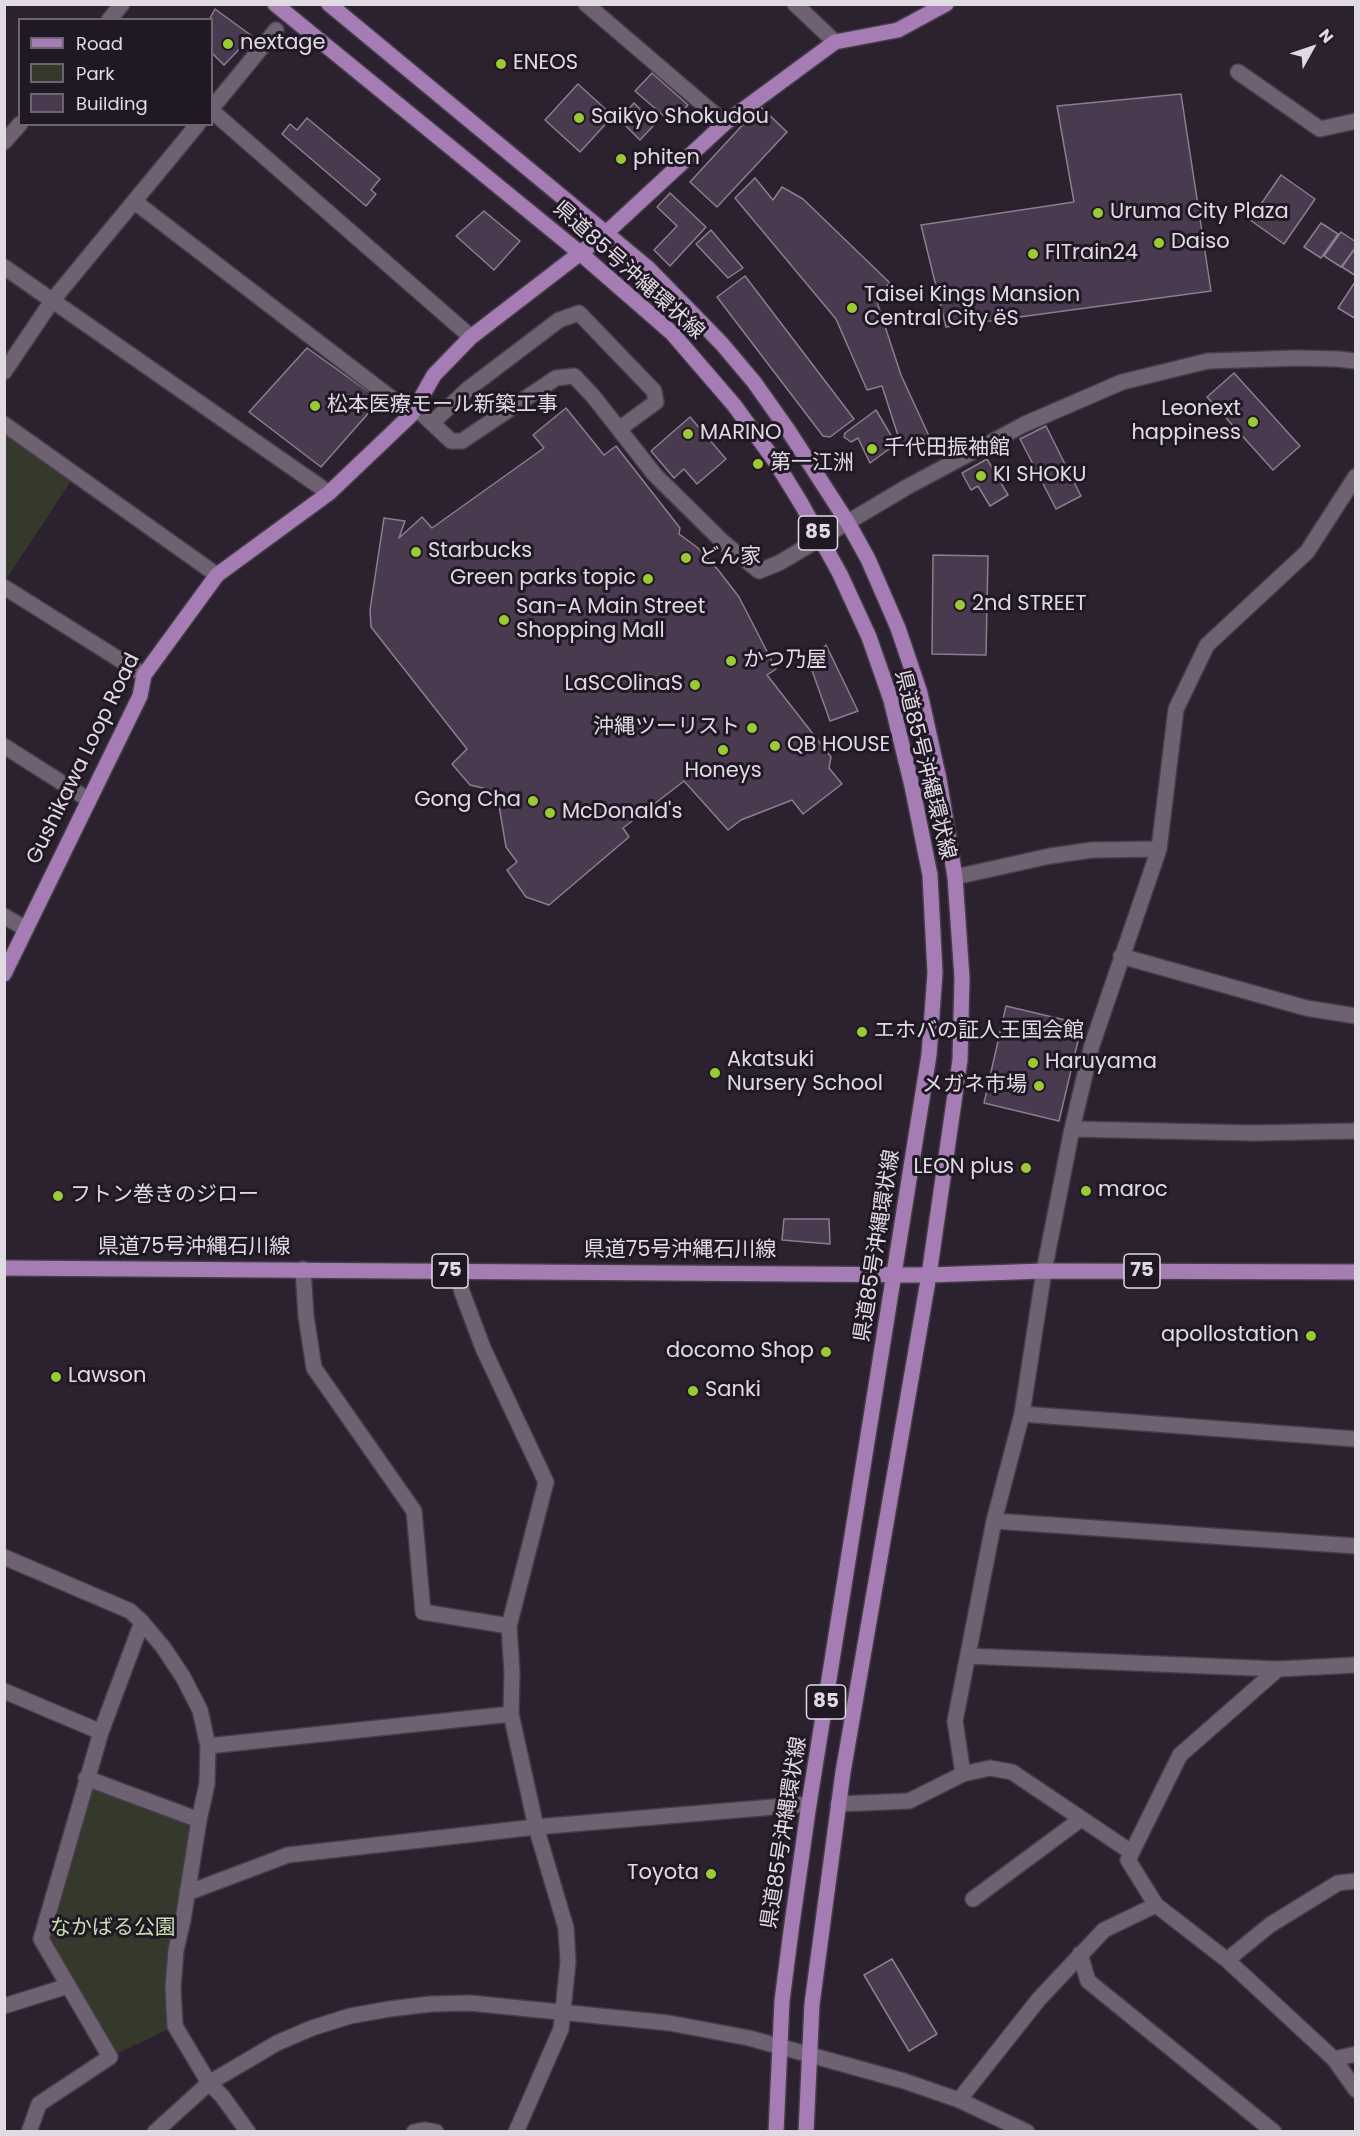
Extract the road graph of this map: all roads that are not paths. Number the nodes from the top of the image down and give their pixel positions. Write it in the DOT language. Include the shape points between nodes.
graph roads {
  1 [pos="122,4"];
  2 [pos="275,4"];
  3 [pos="330,4"];
  4 [pos="586,4"];
  5 [pos="795,4"];
  6 [pos="946,4"];
  7 [pos="111,18"];
  8 [pos="276,30"];
  9 [pos="835,42"];
  10 [pos="1238,72"];
  11 [pos="213,108"];
  12 [pos="213,110"];
  13 [pos="1356,120"];
  14 [pos="725,123"];
  15 [pos="18,126"];
  16 [pos="196,126"];
  17 [pos="4,142"];
  18 [pos="135,202"];
  19 [pos="604,234"];
  20 [pos="580,253"];
  21 [pos="4,267"];
  22 [pos="52,301"];
  23 [pos="471,338"];
  24 [pos="1356,361"];
  25 [pos="4,372"];
  26 [pos="414,411"];
  27 [pos="432,423"];
  28 [pos="4,424"];
  29 [pos="619,429"];
  30 [pos="1356,476"];
  31 [pos="329,493"];
  32 [pos="848,523"];
  33 [pos="821,539"];
  34 [pos="217,575"];
  35 [pos="4,587"];
  36 [pos="144,675"];
  37 [pos="4,746"];
  38 [pos="89,800"];
  39 [pos="1160,849"];
  40 [pos="956,877"];
  41 [pos="4,916"];
  42 [pos="26,928"];
  43 [pos="1121,956"];
  44 [pos="4,974"];
  45 [pos="1356,1016"];
  46 [pos="1072,1129"];
  47 [pos="1356,1131"];
  48 [pos="4,1268"];
  49 [pos="303,1269"];
  50 [pos="458,1271"];
  51 [pos="1044,1271"];
  52 [pos="1356,1272"];
  53 [pos="895,1274"];
  54 [pos="928,1275"];
  55 [pos="1022,1414"];
  56 [pos="1356,1439"];
  57 [pos="994,1521"];
  58 [pos="1356,1546"];
  59 [pos="4,1557"];
  60 [pos="142,1622"];
  61 [pos="509,1626"];
  62 [pos="968,1656"];
  63 [pos="1356,1665"];
  64 [pos="1278,1669"];
  65 [pos="4,1691"];
  66 [pos="511,1714"];
  67 [pos="101,1732"];
  68 [pos="208,1746"];
  69 [pos="963,1774"];
  70 [pos="86,1778"];
  71 [pos="838,1803"];
  72 [pos="810,1804"];
  73 [pos="1081,1819"];
  74 [pos="199,1820"];
  75 [pos="536,1827"];
  76 [pos="1131,1852"];
  77 [pos="1356,1881"];
  78 [pos="187,1893"];
  79 [pos="973,1899"];
  80 [pos="1156,1905"];
  81 [pos="1080,1954"];
  82 [pos="1227,1960"];
  83 [pos="68,1986"];
  84 [pos="4,2006"];
  85 [pos="564,2012"];
  86 [pos="779,2046"];
  87 [pos="809,2054"];
  88 [pos="1356,2054"];
  89 [pos="1334,2059"];
  90 [pos="208,2084"];
  91 [pos="1356,2090"];
  92 [pos="959,2100"];
  93 [pos="1004,2127"];
  94 [pos="28,2132"];
  95 [pos="155,2132"];
  96 [pos="248,2132"];
  97 [pos="414,2132"];
  98 [pos="436,2132"];
  99 [pos="516,2132"];
  100 [pos="776,2132"];
  101 [pos="806,2132"];
  102 [pos="1027,2132"];
  103 [pos="1274,2132"];
  1 -- 7 [label="street"];
  2 -- 20 [label="main road, 県道85号沖縄環状線 / 85"];
  3 -- 19 [label="main road, 県道85号沖縄環状線 / 85"];
  4 -- 14 [label="street"];
  5 -- 9 [label="street"];
  6 -- 9 [label="main road, Gushikawa Loop Road" via="898,30"];
  8 -- 11 [label="street"];
  9 -- 14 [label="main road, Gushikawa Loop Road"];
  10 -- 13 [label="street" via="1320,129"];
  12 -- 23 [label="street"];
  14 -- 19 [label="main road, Gushikawa Loop Road"];
  15 -- 17 [label="street"];
  16 -- 18 [label="street"];
  18 -- 22 [label="street"];
  18 -- 26 [label="street"];
  19 -- 20 [label="main road, Gushikawa Loop Road"];
  19 -- 32 [label="main road, 県道85号沖縄環状線 / 85" via="648,268 722,344 788,430"];
  20 -- 23 [label="main road, Gushikawa Loop Road"];
  20 -- 33 [label="main road, 県道85号沖縄環状線 / 85" via="672,333 734,405 775,461"];
  21 -- 22 [label="street"];
  22 -- 25 [label="street"];
  22 -- 31 [label="street"];
  23 -- 26 [label="main road, Gushikawa Loop Road" via="434,375"];
  24 -- 32 [label="street" via="1208,361 1122,382 1025,424"];
  26 -- 27 [label="street"];
  26 -- 31 [label="main road, Gushikawa Loop Road"];
  27 -- 29 [label="street" via="451,441 462,441 556,378 574,376"];
  27 -- 29 [label="street" via="468,389 559,320 579,314 654,391 656,402"];
  28 -- 34 [label="street"];
  29 -- 33 [label="street" via="655,475 723,542 759,571"];
  30 -- 39 [label="street" via="1307,552 1207,645 1176,708"];
  31 -- 34 [label="main road, Gushikawa Loop Road"];
  32 -- 33 [label="street"];
  32 -- 40 [label="main road, 県道85号沖縄環状線 / 85" via="898,628 920,693"];
  33 -- 53 [label="main road, 県道85号沖縄環状線 / 85" via="869,637 891,700 930,875 935,973 929,1055"];
  34 -- 36 [label="main road, Gushikawa Loop Road"];
  35 -- 36 [label="street"];
  36 -- 38 [label="main road, Gushikawa Loop Road" via="140,696"];
  37 -- 38 [label="street"];
  38 -- 42 [label="main road, Gushikawa Loop Road"];
  39 -- 40 [label="street" via="1092,849"];
  39 -- 43 [label="street"];
  40 -- 54 [label="main road, 県道85号沖縄環状線 / 85" via="962,978 960,1060"];
  41 -- 42 [label="street"];
  42 -- 44 [label="main road, Gushikawa Loop Road"];
  43 -- 45 [label="street" via="1306,1008"];
  43 -- 46 [label="street" via="1092,1045"];
  46 -- 47 [label="street"];
  46 -- 51 [label="street"];
  48 -- 49 [label="main road, 県道75号沖縄石川線 / 75"];
  49 -- 50 [label="main road, 県道75号沖縄石川線 / 75"];
  49 -- 61 [label="street" via="314,1368 414,1511 423,1612"];
  50 -- 53 [label="main road, 県道75号沖縄石川線 / 75"];
  50 -- 61 [label="street" via="483,1348 546,1482"];
  51 -- 52 [label="main road, 県道75号沖縄石川線 / 75"];
  51 -- 54 [label="main road, 県道75号沖縄石川線 / 75"];
  51 -- 55 [label="street"];
  53 -- 54 [label="main road, 県道75号沖縄石川線 / 75"];
  53 -- 72 [label="main road, 県道85号沖縄環状線 / 85"];
  54 -- 71 [label="main road, 県道85号沖縄環状線 / 85"];
  55 -- 56 [label="street"];
  55 -- 57 [label="street"];
  57 -- 58 [label="street"];
  57 -- 62 [label="street"];
  59 -- 60 [label="street" via="130,1611"];
  60 -- 67 [label="street"];
  60 -- 68 [label="street" via="183,1677 200,1710"];
  61 -- 66 [label="street"];
  62 -- 64 [label="street"];
  62 -- 69 [label="street" via="955,1720"];
  63 -- 64 [label="street"];
  64 -- 76 [label="street" via="1179,1755"];
  65 -- 67 [label="street"];
  66 -- 68 [label="street"];
  66 -- 75 [label="street"];
  67 -- 70 [label="street"];
  68 -- 74 [label="street" via="207,1784"];
  69 -- 71 [label="street" via="909,1801"];
  69 -- 73 [label="street" via="990,1768 1012,1772"];
  70 -- 74 [label="street"];
  70 -- 83 [label="street" via="41,1939"];
  71 -- 87 [label="main road, 県道85号沖縄環状線 / 85"];
  72 -- 75 [label="street"];
  72 -- 86 [label="main road, 県道85号沖縄環状線 / 85"];
  73 -- 76 [label="street"];
  73 -- 79 [label="street"];
  74 -- 78 [label="street"];
  75 -- 78 [label="street" via="288,1855"];
  75 -- 85 [label="street" via="566,1928"];
  76 -- 80 [label="street" via="1128,1860"];
  77 -- 82 [label="street" via="1338,1883 1270,1925"];
  78 -- 90 [label="street" via="176,1950 175,2026"];
  80 -- 81 [label="street" via="1104,1930"];
  80 -- 82 [label="street"];
  81 -- 92 [label="street"];
  81 -- 103 [label="street" via="1088,1981"];
  82 -- 89 [label="street"];
  83 -- 84 [label="street"];
  83 -- 94 [label="street" via="110,2057 39,2104"];
  85 -- 86 [label="street" via="669,2023"];
  85 -- 90 [label="street" via="470,2003 431,2004 350,2016 277,2043"];
  85 -- 99 [label="street" via="561,2030"];
  86 -- 87 [label="street"];
  86 -- 100 [label="main road, 県道85号沖縄環状線 / 85"];
  87 -- 92 [label="street"];
  87 -- 101 [label="main road, 県道85号沖縄環状線 / 85"];
  88 -- 89 [label="street"];
  89 -- 91 [label="street"];
  90 -- 95 [label="street"];
  90 -- 96 [label="street" via="222,2096"];
  92 -- 93 [label="street"];
  93 -- 102 [label="street"];
  97 -- 98 [label="street"];
}
